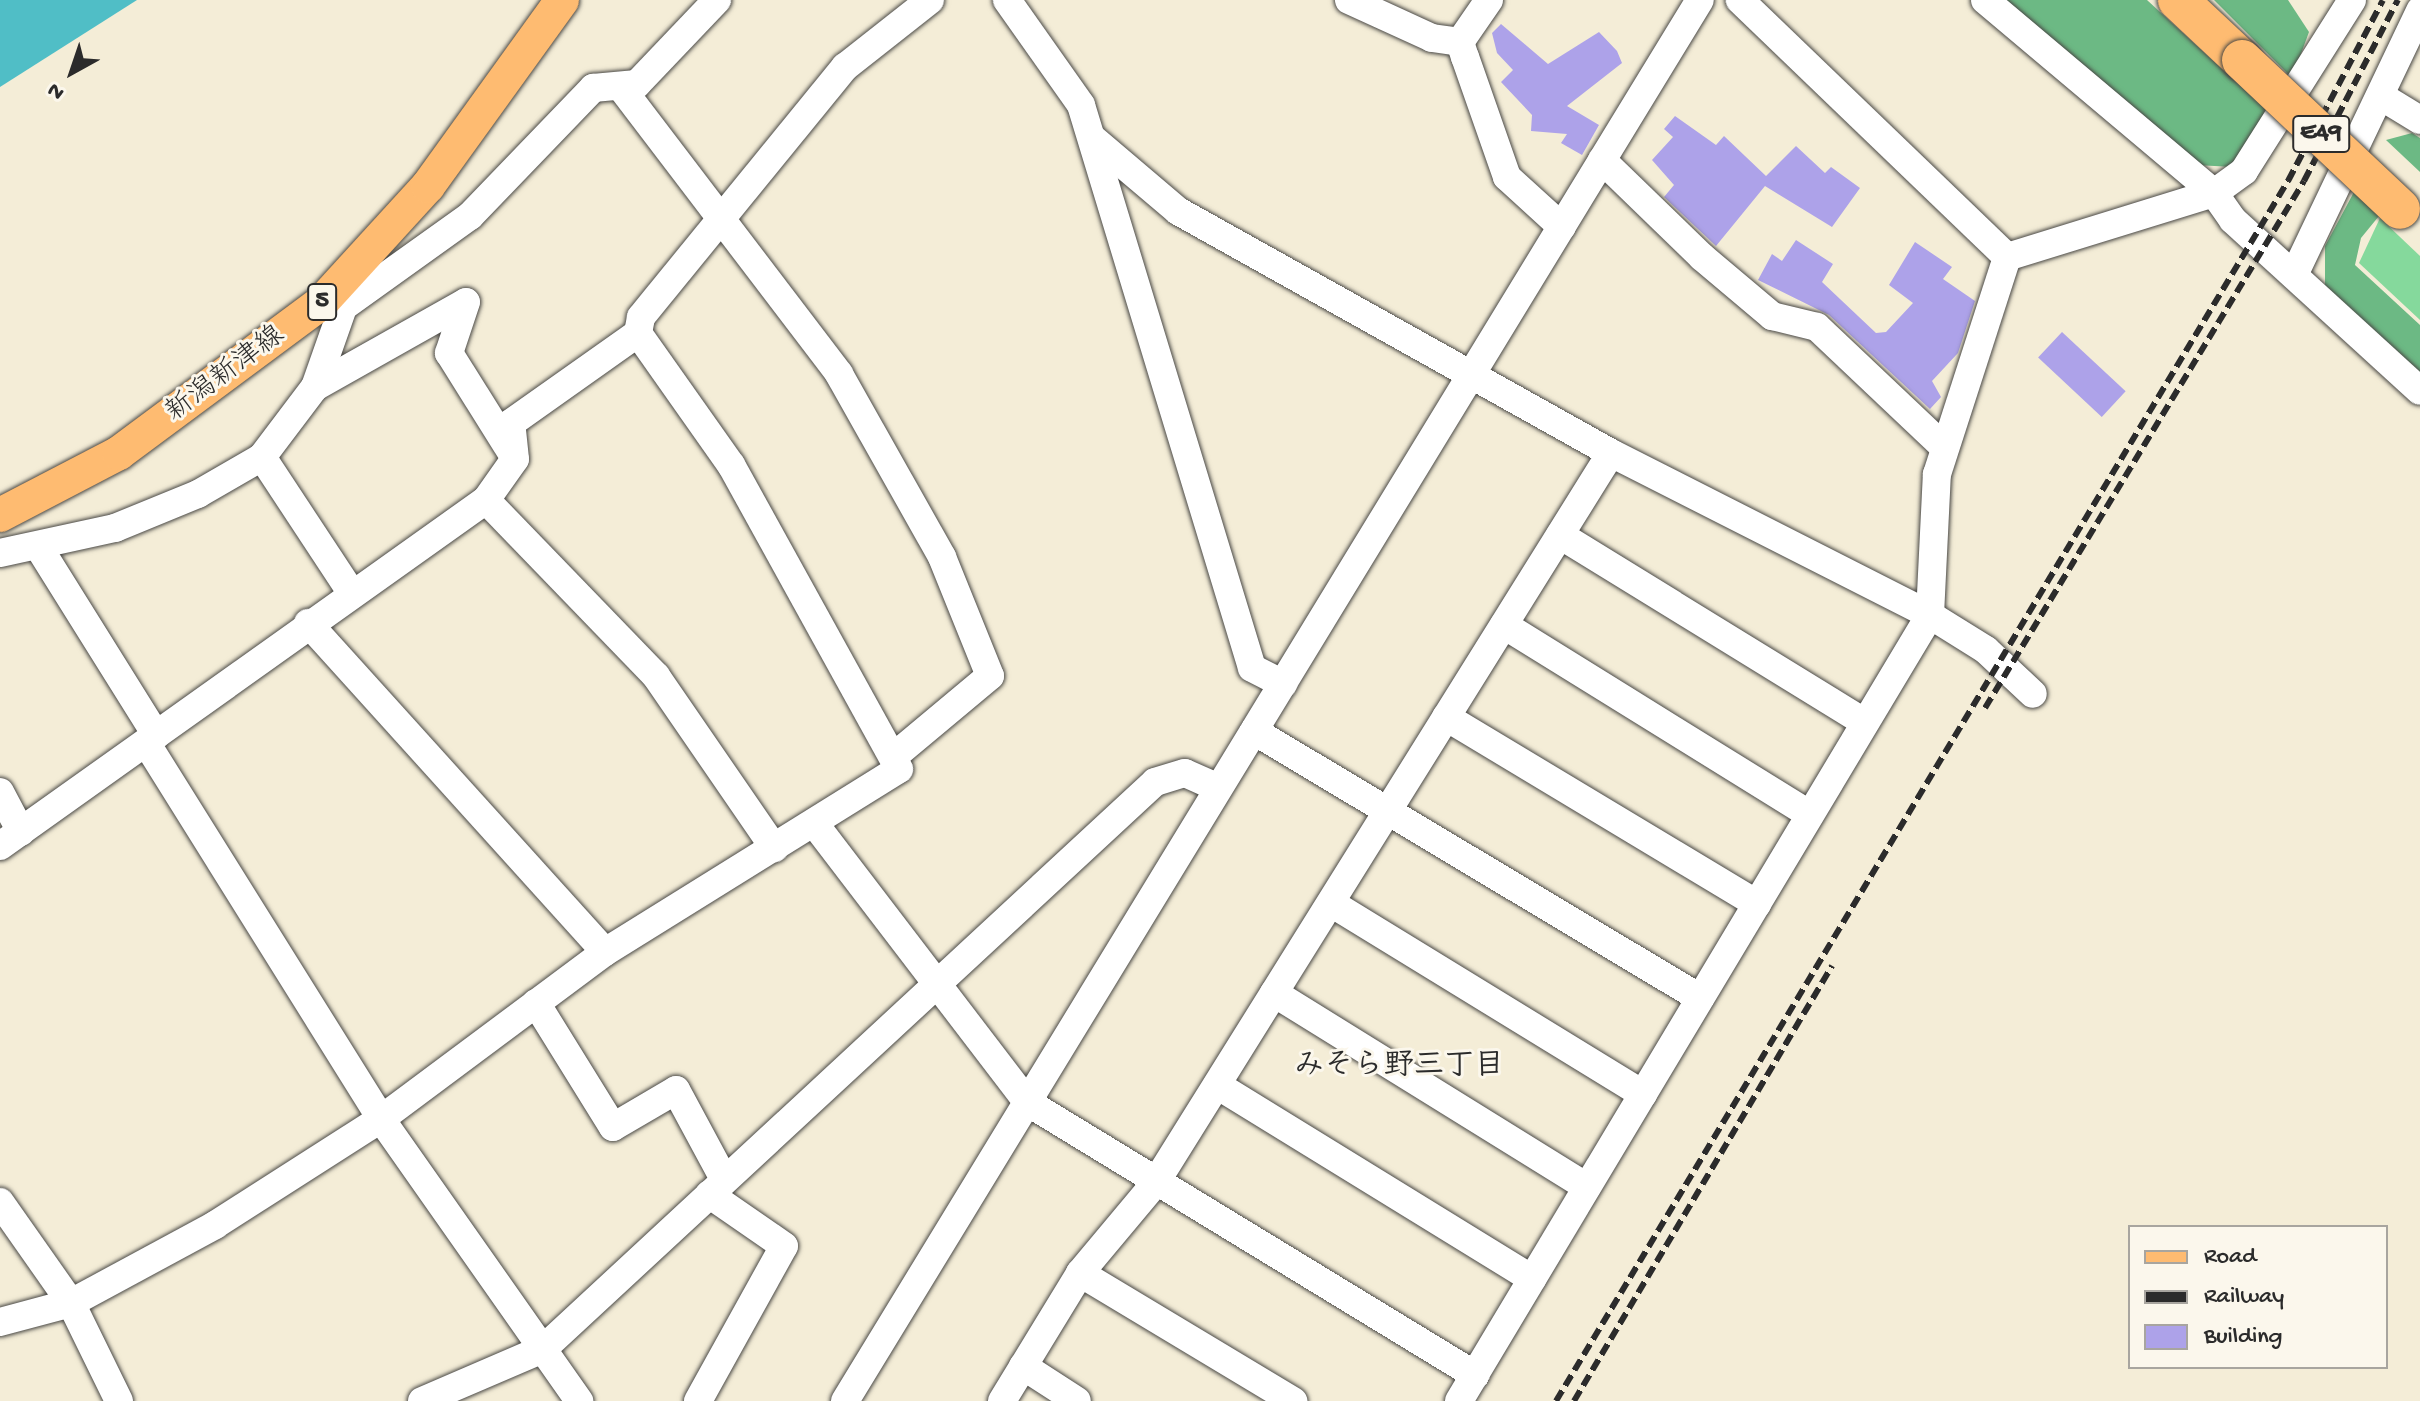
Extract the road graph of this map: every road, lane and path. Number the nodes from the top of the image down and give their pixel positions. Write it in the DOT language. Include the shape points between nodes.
graph roads {
  1 [pos="562,0"];
  2 [pos="717,0"];
  3 [pos="930,0"];
  4 [pos="1007,0"];
  5 [pos="1349,0"];
  6 [pos="1489,0"];
  7 [pos="1700,0"];
  8 [pos="1740,0"];
  9 [pos="1985,0"];
  10 [pos="2178,0"];
  11 [pos="2344,4"];
  12 [pos="2420,11"];
  13 [pos="1460,42"];
  14 [pos="623,90"];
  15 [pos="2384,98"];
  16 [pos="2420,120"];
  17 [pos="1092,138"];
  18 [pos="1602,160"];
  19 [pos="2214,193"];
  20 [pos="2410,218"];
  21 [pos="726,221"];
  22 [pos="1562,227"];
  23 [pos="2007,257"];
  24 [pos="362,260"];
  25 [pos="2294,275"];
  26 [pos="336,312"];
  27 [pos="638,333"];
  28 [pos="1471,376"];
  29 [pos="315,387"];
  30 [pos="2420,391"];
  31 [pos="1944,447"];
  32 [pos="1611,453"];
  33 [pos="262,457"];
  34 [pos="515,459"];
  35 [pos="486,500"];
  36 [pos="0,515"];
  37 [pos="1560,535"];
  38 [pos="38,546"];
  39 [pos="0,553"];
  40 [pos="351,592"];
  41 [pos="1930,615"];
  42 [pos="308,623"];
  43 [pos="1504,625"];
  44 [pos="1283,684"];
  45 [pos="2033,694"];
  46 [pos="1446,717"];
  47 [pos="1865,723"];
  48 [pos="1254,731"];
  49 [pos="152,740"];
  50 [pos="893,757"];
  51 [pos="1218,788"];
  52 [pos="0,792"];
  53 [pos="1389,809"];
  54 [pos="1810,815"];
  55 [pos="814,823"];
  56 [pos="11,839"];
  57 [pos="774,848"];
  58 [pos="1331,903"];
  59 [pos="1757,904"];
  60 [pos="605,952"];
  61 [pos="935,982"];
  62 [pos="1274,993"];
  63 [pos="1700,998"];
  64 [pos="536,1003"];
  65 [pos="1217,1085"];
  66 [pos="1643,1094"];
  67 [pos="1027,1102"];
  68 [pos="381,1119"];
  69 [pos="1156,1182"];
  70 [pos="716,1186"];
  71 [pos="1587,1187"];
  72 [pos="0,1202"];
  73 [pos="1080,1273"];
  74 [pos="1532,1279"];
  75 [pos="71,1303"];
  76 [pos="0,1322"];
  77 [pos="543,1349"];
  78 [pos="1023,1366"];
  79 [pos="1475,1375"];
  80 [pos="119,1401"];
  81 [pos="422,1401"];
  82 [pos="579,1401"];
  83 [pos="698,1401"];
  84 [pos="845,1401"];
  85 [pos="1002,1401"];
  86 [pos="1077,1401"];
  87 [pos="1293,1401"];
  88 [pos="1459,1401"];
  1 -- 24 [label="main road, 新潟新津線 / 5" via="428,186"];
  2 -- 14 [label="street" via="637,84"];
  3 -- 21 [label="street" via="845,67"];
  4 -- 17 [label="street" via="1081,105"];
  5 -- 13 [label="street" via="1432,38"];
  6 -- 13 [label="street"];
  7 -- 18 [label="street"];
  8 -- 23 [label="street"];
  9 -- 19 [label="street"];
  10 -- 20 [label="highway, E49, bridge"];
  11 -- 19 [label="street" via="2244,171"];
  12 -- 15 [label="street"];
  13 -- 22 [label="street" via="1507,177"];
  14 -- 21 [label="street"];
  14 -- 26 [label="street" via="593,88 470,216"];
  15 -- 16 [label="street"];
  15 -- 25 [label="street"];
  17 -- 28 [label="street" via="1178,211"];
  17 -- 44 [label="street" via="1252,668"];
  18 -- 22 [label="street"];
  18 -- 31 [label="street" via="1772,316 1817,327"];
  19 -- 23 [label="street"];
  19 -- 25 [label="street"];
  21 -- 27 [label="street" via="641,317"];
  21 -- 50 [label="street" via="839,374 942,557 990,676"];
  22 -- 28 [label="street"];
  23 -- 31 [label="street"];
  24 -- 26 [label="street"];
  24 -- 36 [label="main road, 新潟新津線 / 5" via="322,302 205,393 119,453"];
  25 -- 30 [label="street"];
  26 -- 29 [label="street"];
  27 -- 34 [label="street" via="511,423"];
  27 -- 50 [label="street" via="731,465"];
  28 -- 32 [label="street"];
  28 -- 44 [label="street"];
  29 -- 33 [label="street"];
  29 -- 34 [label="street" via="466,302 449,353"];
  31 -- 41 [label="street"];
  32 -- 37 [label="street"];
  32 -- 41 [label="street"];
  33 -- 38 [label="street" via="198,494 115,528"];
  33 -- 40 [label="street"];
  34 -- 35 [label="street"];
  35 -- 40 [label="street"];
  35 -- 57 [label="street" via="656,676"];
  37 -- 43 [label="street"];
  37 -- 47 [label="street"];
  38 -- 39 [label="street"];
  38 -- 49 [label="street"];
  40 -- 42 [label="street"];
  41 -- 45 [label="street" via="1986,650"];
  41 -- 47 [label="street"];
  42 -- 49 [label="street"];
  42 -- 60 [label="street"];
  43 -- 46 [label="street"];
  43 -- 54 [label="street"];
  44 -- 48 [label="street"];
  46 -- 53 [label="street"];
  46 -- 59 [label="street"];
  47 -- 54 [label="street"];
  48 -- 51 [label="street"];
  48 -- 53 [label="street"];
  49 -- 56 [label="street"];
  49 -- 68 [label="street"];
  50 -- 55 [label="street" via="899,769"];
  51 -- 61 [label="street" via="1185,773 1155,782"];
  51 -- 67 [label="street"];
  52 -- 56 [label="street"];
  53 -- 58 [label="street"];
  53 -- 63 [label="street"];
  54 -- 59 [label="street"];
  55 -- 57 [label="street"];
  55 -- 61 [label="street"];
  57 -- 60 [label="street"];
  58 -- 62 [label="street"];
  58 -- 66 [label="street"];
  59 -- 63 [label="street"];
  60 -- 64 [label="street"];
  61 -- 67 [label="street"];
  61 -- 70 [label="street"];
  62 -- 65 [label="street"];
  62 -- 71 [label="street"];
  63 -- 66 [label="street"];
  64 -- 68 [label="street"];
  64 -- 70 [label="street" via="613,1127 676,1090"];
  65 -- 69 [label="street"];
  65 -- 74 [label="street"];
  66 -- 71 [label="street"];
  67 -- 69 [label="street"];
  67 -- 84 [label="street"];
  68 -- 75 [label="street" via="215,1225"];
  68 -- 77 [label="street"];
  69 -- 73 [label="street"];
  69 -- 79 [label="street"];
  70 -- 77 [label="street"];
  70 -- 83 [label="street" via="784,1246"];
  71 -- 74 [label="street"];
  72 -- 75 [label="street"];
  73 -- 78 [label="street"];
  73 -- 87 [label="street"];
  74 -- 79 [label="street"];
  75 -- 76 [label="street"];
  75 -- 80 [label="street"];
  77 -- 81 [label="street"];
  77 -- 82 [label="street"];
  78 -- 85 [label="street"];
  78 -- 86 [label="street"];
  79 -- 88 [label="street"];
}
